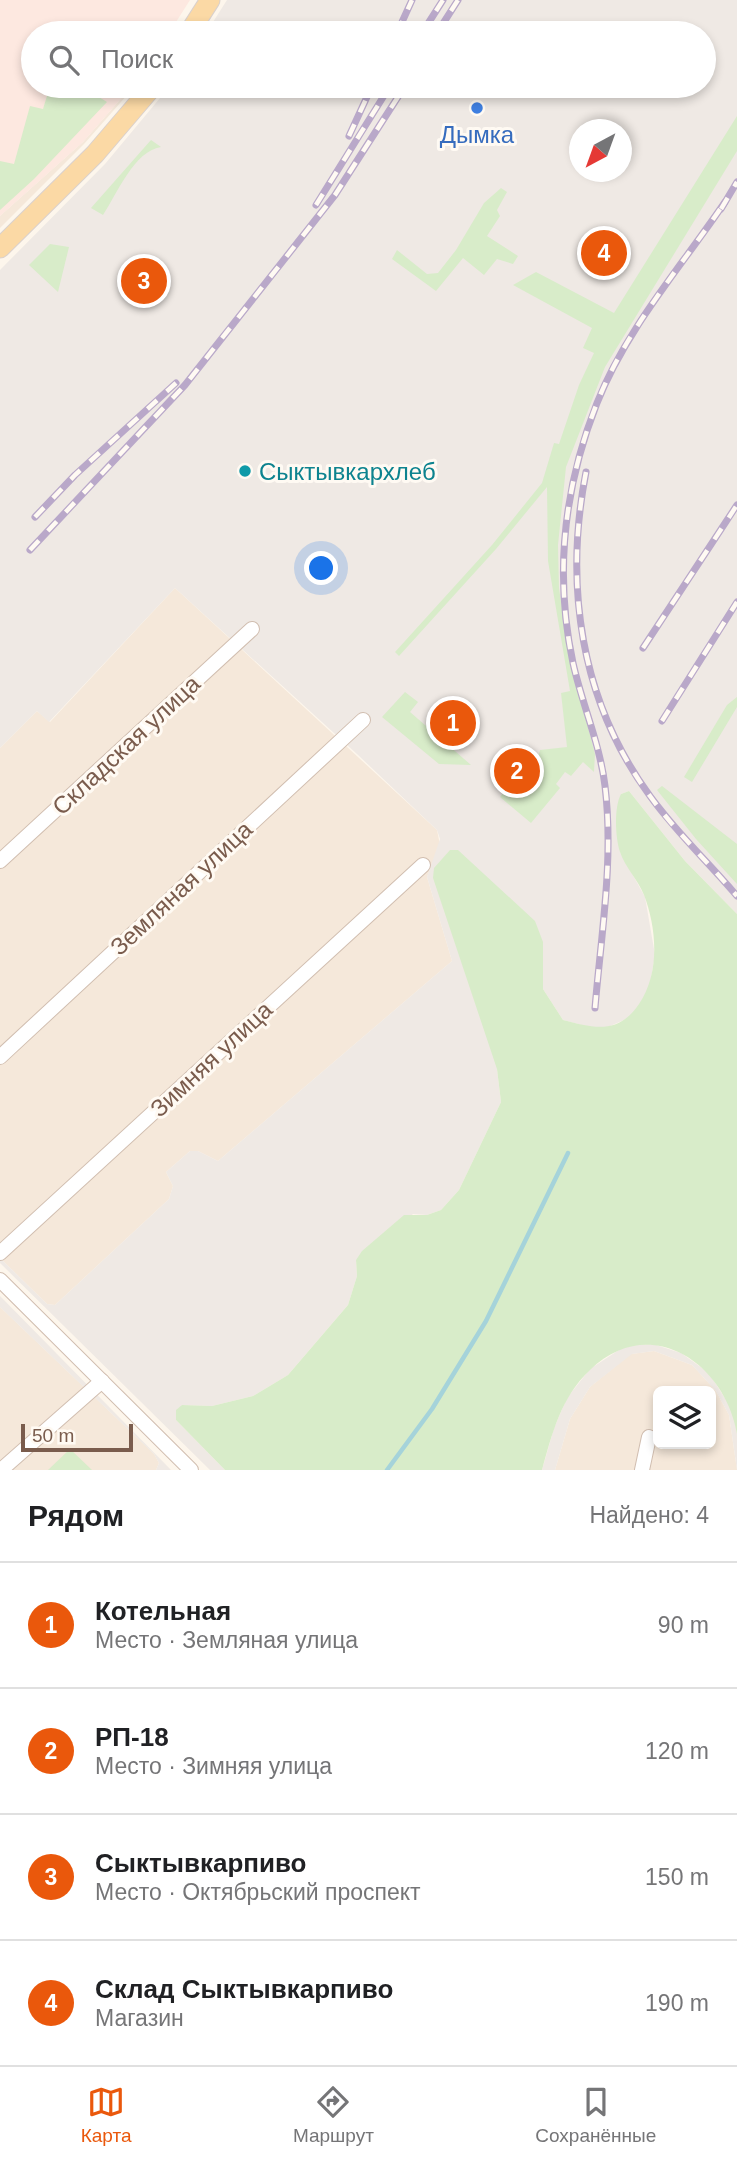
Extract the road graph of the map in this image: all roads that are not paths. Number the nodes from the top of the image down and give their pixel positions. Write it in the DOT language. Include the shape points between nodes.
graph roads {
  1 [pos="210,0"];
  2 [pos="197,21"];
  3 [pos="143,98"];
  4 [pos="0,248"];
  5 [pos="252,629"];
  6 [pos="363,720"];
  7 [pos="0,861"];
  8 [pos="423,865"];
  9 [pos="0,1057"];
  10 [pos="0,1254"];
  11 [pos="0,1280"];
  12 [pos="102,1381"];
  13 [pos="649,1437"];
  14 [pos="1,1470"];
  15 [pos="191,1470"];
  16 [pos="642,1470"];
  1 -- 2 [label="main road"];
  3 -- 4 [label="main road" via="95,154"];
  5 -- 7 [label="street, Складская улица"];
  6 -- 9 [label="street, Земляная улица"];
  8 -- 10 [label="street, Зимняя улица"];
  11 -- 12 [label="street"];
  12 -- 14 [label="street"];
  12 -- 15 [label="street"];
  13 -- 16 [label="street"];
}
